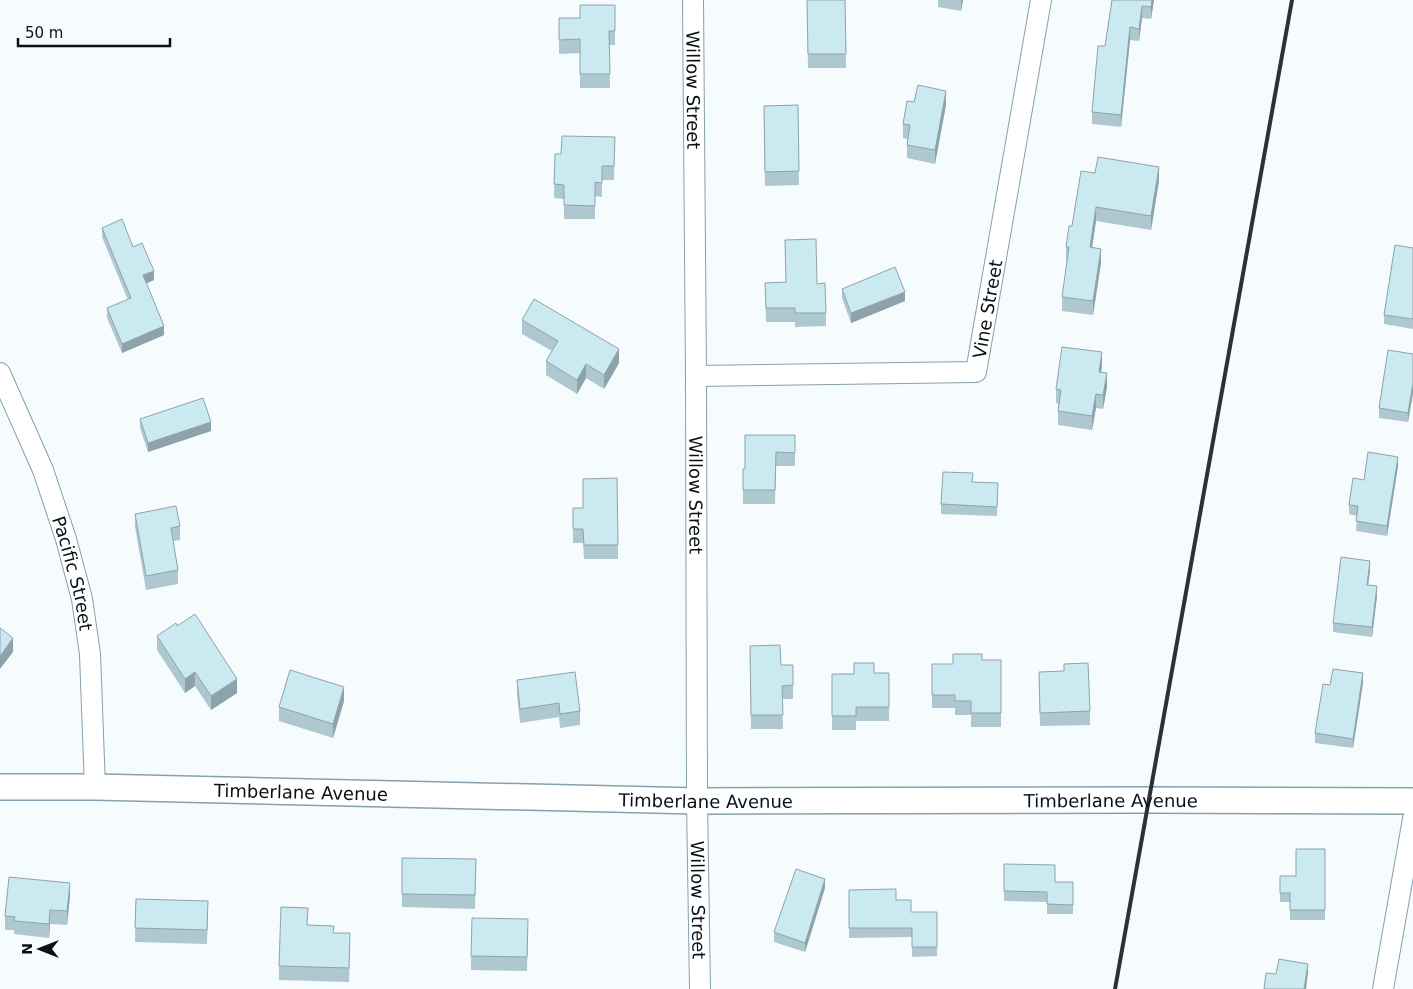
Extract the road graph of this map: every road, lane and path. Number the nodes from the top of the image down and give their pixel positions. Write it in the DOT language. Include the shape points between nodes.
graph roads {
  1 [pos="693,0"];
  2 [pos="1041,0"];
  3 [pos="0,373"];
  4 [pos="696,376"];
  5 [pos="0,787"];
  6 [pos="95,787"];
  7 [pos="697,801"];
  8 [pos="1413,801"];
  9 [pos="1413,818"];
  10 [pos="700,989"];
  11 [pos="1383,989"];
  1 -- 4 [label="street, Willow Street"];
  2 -- 4 [label="street, Vine Street" via="976,372"];
  3 -- 6 [label="street, Pacific Street" via="44,470 82,599 90,654"];
  4 -- 7 [label="street, Willow Street"];
  5 -- 6 [label="street, Timberlane Avenue"];
  6 -- 7 [label="street, Timberlane Avenue"];
  7 -- 8 [label="street, Timberlane Avenue"];
  7 -- 10 [label="street, Willow Street"];
  9 -- 11 [label="street"];
}
